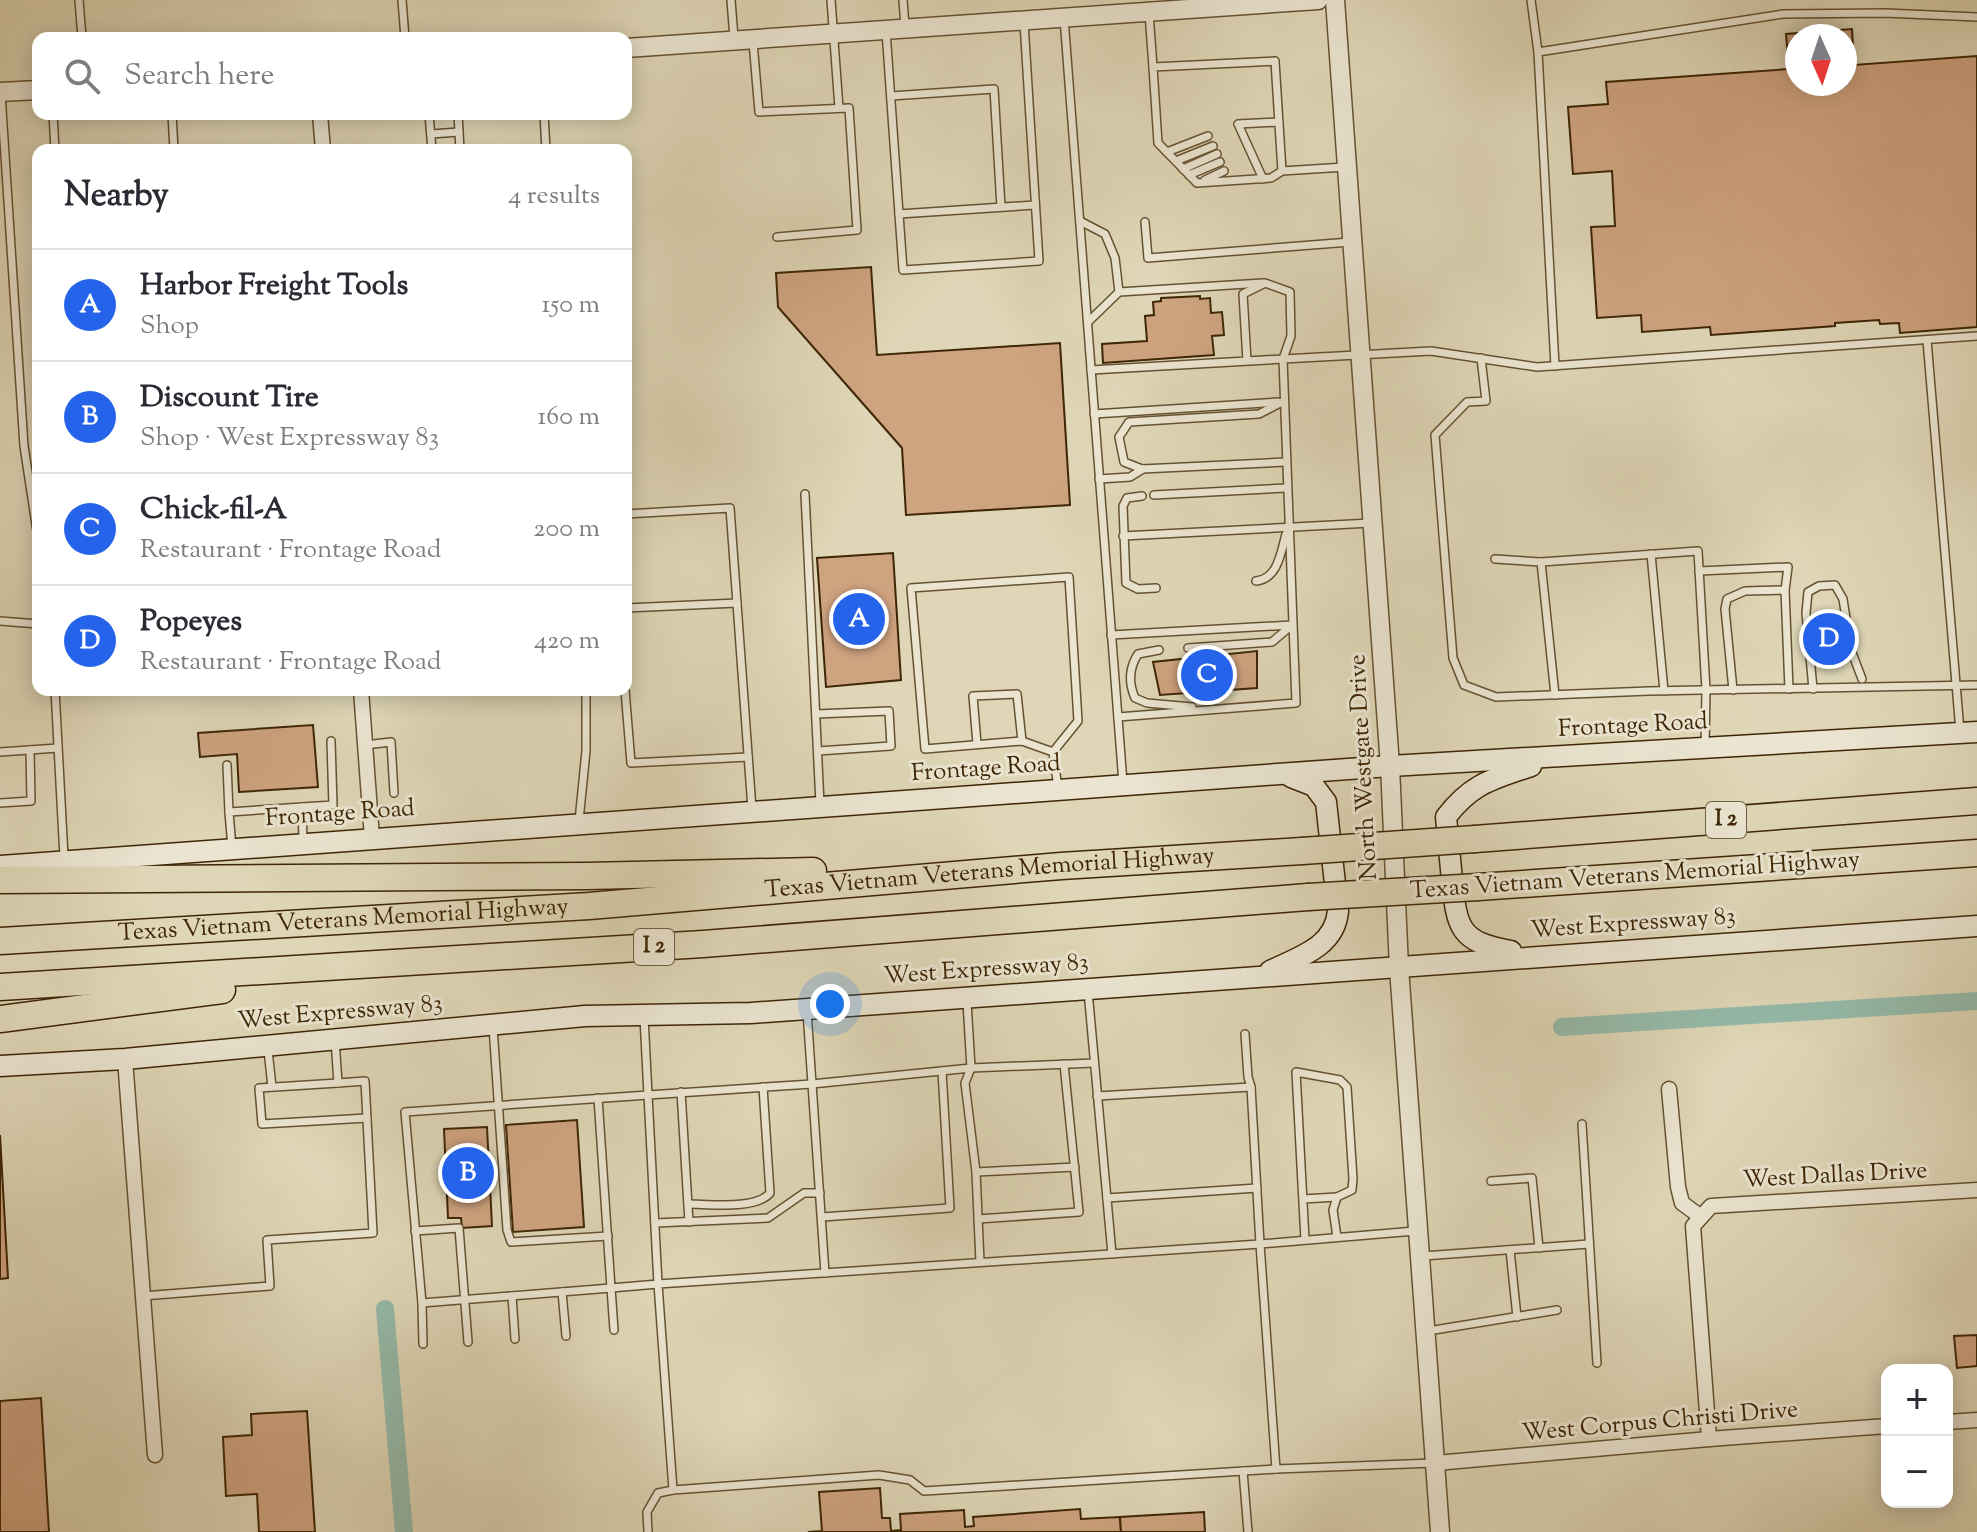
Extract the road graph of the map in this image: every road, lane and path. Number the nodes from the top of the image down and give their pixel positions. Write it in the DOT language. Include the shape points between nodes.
graph roads {
  1 [pos="79,0"];
  2 [pos="402,0"];
  3 [pos="731,0"];
  4 [pos="831,0"];
  5 [pos="903,0"];
  6 [pos="1318,0"];
  7 [pos="1335,0"];
  8 [pos="1531,0"];
  9 [pos="1248,2"];
  10 [pos="1113,7"];
  11 [pos="1149,12"];
  12 [pos="1977,17"];
  13 [pos="1064,18"];
  14 [pos="1023,21"];
  15 [pos="896,30"];
  16 [pos="82,32"];
  17 [pos="405,32"];
  18 [pos="833,34"];
  19 [pos="743,40"];
  20 [pos="632,48"];
  21 [pos="1538,52"];
  22 [pos="1153,67"];
  23 [pos="32,90"];
  24 [pos="1,92"];
  25 [pos="891,96"];
  26 [pos="839,108"];
  27 [pos="53,120"];
  28 [pos="172,120"];
  29 [pos="320,120"];
  30 [pos="430,120"];
  31 [pos="458,120"];
  32 [pos="544,120"];
  33 [pos="1279,122"];
  34 [pos="1238,124"];
  35 [pos="1228,128"];
  36 [pos="459,132"];
  37 [pos="431,134"];
  38 [pos="1208,136"];
  39 [pos="1246,142"];
  40 [pos="55,144"];
  41 [pos="174,144"];
  42 [pos="322,144"];
  43 [pos="432,144"];
  44 [pos="460,144"];
  45 [pos="546,144"];
  46 [pos="1213,146"];
  47 [pos="1167,152"];
  48 [pos="1218,158"];
  49 [pos="1176,161"];
  50 [pos="1347,167"];
  51 [pos="1224,171"];
  52 [pos="1282,171"];
  53 [pos="1186,172"];
  54 [pos="1263,179"];
  55 [pos="1197,183"];
  56 [pos="1035,205"];
  57 [pos="1001,207"];
  58 [pos="899,214"];
  59 [pos="1080,221"];
  60 [pos="1145,222"];
  61 [pos="777,237"];
  62 [pos="1352,242"];
  63 [pos="1265,283"];
  64 [pos="1119,292"];
  65 [pos="1088,322"];
  66 [pos="1977,336"];
  67 [pos="1927,340"];
  68 [pos="1361,355"];
  69 [pos="1481,358"];
  70 [pos="1283,359"];
  71 [pos="1247,361"];
  72 [pos="1555,366"];
  73 [pos="1091,370"];
  74 [pos="1284,401"];
  75 [pos="1094,414"];
  76 [pos="1285,462"];
  77 [pos="1143,469"];
  78 [pos="1099,479"];
  79 [pos="1286,488"];
  80 [pos="805,494"];
  81 [pos="1154,495"];
  82 [pos="1142,496"];
  83 [pos="32,499"];
  84 [pos="632,514"];
  85 [pos="1373,523"];
  86 [pos="1287,528"];
  87 [pos="1123,536"];
  88 [pos="1651,554"];
  89 [pos="1495,559"];
  90 [pos="1541,562"];
  91 [pos="1699,571"];
  92 [pos="1256,581"];
  93 [pos="1156,588"];
  94 [pos="1785,590"];
  95 [pos="737,603"];
  96 [pos="632,608"];
  97 [pos="0,621"];
  98 [pos="32,624"];
  99 [pos="1292,625"];
  100 [pos="1111,635"];
  101 [pos="1188,648"];
  102 [pos="1159,650"];
  103 [pos="1862,683"];
  104 [pos="1977,685"];
  105 [pos="1956,686"];
  106 [pos="1789,689"];
  107 [pos="1813,689"];
  108 [pos="1706,690"];
  109 [pos="1733,690"];
  110 [pos="1664,691"];
  111 [pos="1555,695"];
  112 [pos="55,696"];
  113 [pos="361,696"];
  114 [pos="586,696"];
  115 [pos="625,696"];
  116 [pos="1214,709"];
  117 [pos="816,714"];
  118 [pos="1118,717"];
  119 [pos="1969,733"];
  120 [pos="331,741"];
  121 [pos="1022,741"];
  122 [pos="977,744"];
  123 [pos="365,745"];
  124 [pos="58,748"];
  125 [pos="1705,748"];
  126 [pos="30,750"];
  127 [pos="818,751"];
  128 [pos="0,752"];
  129 [pos="1053,752"];
  130 [pos="748,757"];
  131 [pos="1557,757"];
  132 [pos="227,765"];
  133 [pos="1390,766"];
  134 [pos="1276,775"];
  135 [pos="1123,785"];
  136 [pos="1058,790"];
  137 [pos="394,793"];
  138 [pos="1977,801"];
  139 [pos="0,803"];
  140 [pos="820,806"];
  141 [pos="302,807"];
  142 [pos="752,811"];
  143 [pos="229,812"];
  144 [pos="579,823"];
  145 [pos="372,838"];
  146 [pos="303,843"];
  147 [pos="232,848"];
  148 [pos="1977,853"];
  149 [pos="64,859"];
  150 [pos="0,866"];
  151 [pos="1061,866"];
  152 [pos="1977,867"];
  153 [pos="1748,870"];
  154 [pos="0,880"];
  155 [pos="1977,926"];
  156 [pos="0,941"];
  157 [pos="1539,956"];
  158 [pos="432,962"];
  159 [pos="1399,968"];
  160 [pos="1259,976"];
  161 [pos="0,987"];
  162 [pos="1088,989"];
  163 [pos="966,997"];
  164 [pos="807,1009"];
  165 [pos="644,1015"];
  166 [pos="0,1019"];
  167 [pos="493,1025"];
  168 [pos="1245,1034"];
  169 [pos="335,1040"];
  170 [pos="268,1046"];
  171 [pos="125,1059"];
  172 [pos="1094,1063"];
  173 [pos="1064,1064"];
  174 [pos="0,1066"];
  175 [pos="971,1068"];
  176 [pos="942,1071"];
  177 [pos="338,1083"];
  178 [pos="812,1084"];
  179 [pos="272,1087"];
  180 [pos="763,1087"];
  181 [pos="1251,1087"];
  182 [pos="1669,1089"];
  183 [pos="681,1092"];
  184 [pos="648,1095"];
  185 [pos="1097,1096"];
  186 [pos="598,1098"];
  187 [pos="499,1104"];
  188 [pos="367,1118"];
  189 [pos="1582,1124"];
  190 [pos="1075,1167"];
  191 [pos="976,1172"];
  192 [pos="1491,1181"];
  193 [pos="1257,1188"];
  194 [pos="1977,1190"];
  195 [pos="820,1193"];
  196 [pos="1337,1197"];
  197 [pos="1107,1198"];
  198 [pos="1303,1199"];
  199 [pos="688,1204"];
  200 [pos="822,1217"];
  201 [pos="1701,1217"];
  202 [pos="978,1219"];
  203 [pos="689,1222"];
  204 [pos="655,1223"];
  205 [pos="415,1231"];
  206 [pos="1419,1231"];
  207 [pos="608,1236"];
  208 [pos="1337,1237"];
  209 [pos="1305,1240"];
  210 [pos="1260,1244"];
  211 [pos="1589,1244"];
  212 [pos="1539,1248"];
  213 [pos="1510,1250"];
  214 [pos="1112,1254"];
  215 [pos="1420,1257"];
  216 [pos="980,1262"];
  217 [pos="825,1273"];
  218 [pos="658,1284"];
  219 [pos="611,1288"];
  220 [pos="562,1292"];
  221 [pos="143,1296"];
  222 [pos="512,1296"];
  223 [pos="464,1299"];
  224 [pos="422,1303"];
  225 [pos="1557,1310"];
  226 [pos="1517,1317"];
  227 [pos="614,1330"];
  228 [pos="1426,1331"];
  229 [pos="566,1336"];
  230 [pos="515,1339"];
  231 [pos="468,1342"];
  232 [pos="423,1344"];
  233 [pos="1597,1363"];
  234 [pos="1977,1420"];
  235 [pos="1953,1422"];
  236 [pos="1881,1426"];
  237 [pos="1709,1439"];
  238 [pos="155,1455"];
  239 [pos="1436,1463"];
  240 [pos="1276,1469"];
  241 [pos="1243,1471"];
  242 [pos="673,1490"];
  243 [pos="648,1532"];
  244 [pos="1248,1532"];
  245 [pos="1440,1532"];
  1 -- 16 [label="lane"];
  2 -- 17 [label="lane"];
  3 -- 19 [label="lane"];
  4 -- 18 [label="lane"];
  5 -- 15 [label="lane"];
  6 -- 9 [label="street"];
  7 -- 50 [label="street, North Westgate Drive"];
  8 -- 21 [label="lane"];
  9 -- 11 [label="street"];
  10 -- 11 [label="street"];
  10 -- 13 [label="street"];
  11 -- 22 [label="lane"];
  12 -- 21 [label="lane" via="1783,14"];
  13 -- 14 [label="street"];
  13 -- 59 [label="lane"];
  14 -- 15 [label="street"];
  14 -- 56 [label="lane"];
  15 -- 18 [label="street"];
  15 -- 25 [label="lane"];
  18 -- 19 [label="street"];
  18 -- 26 [label="lane"];
  19 -- 20 [label="street"];
  19 -- 26 [label="lane" via="759,112"];
  21 -- 72 [label="lane"];
  22 -- 33 [label="lane" via="1275,61"];
  22 -- 47 [label="lane" via="1158,143"];
  23 -- 24 [label="street"];
  24 -- 83 [label="lane"];
  25 -- 57 [label="lane" via="994,89"];
  25 -- 58 [label="lane"];
  26 -- 61 [label="lane" via="849,108 857,230"];
  27 -- 40 [label="lane"];
  28 -- 41 [label="lane"];
  29 -- 42 [label="street"];
  30 -- 37 [label="lane"];
  31 -- 36 [label="lane"];
  32 -- 45 [label="lane"];
  33 -- 34 [label="lane"];
  33 -- 52 [label="lane"];
  34 -- 35 [label="lane"];
  34 -- 39 [label="lane"];
  36 -- 37 [label="lane"];
  36 -- 44 [label="lane"];
  37 -- 43 [label="lane"];
  38 -- 47 [label="lane"];
  39 -- 39 [label="lane" via="1236,146"];
  39 -- 54 [label="lane"];
  46 -- 49 [label="lane"];
  47 -- 49 [label="lane"];
  48 -- 53 [label="lane"];
  49 -- 53 [label="lane"];
  50 -- 52 [label="lane"];
  50 -- 62 [label="street, North Westgate Drive"];
  51 -- 55 [label="lane"];
  52 -- 54 [label="lane"];
  53 -- 55 [label="lane"];
  54 -- 55 [label="lane"];
  56 -- 57 [label="lane"];
  56 -- 58 [label="lane" via="1039,261 1009,263 903,270"];
  57 -- 58 [label="lane"];
  59 -- 64 [label="lane" via="1105,234 1115,258"];
  59 -- 65 [label="lane"];
  60 -- 62 [label="lane" via="1148,258"];
  62 -- 68 [label="street, North Westgate Drive"];
  63 -- 64 [label="lane"];
  63 -- 70 [label="lane" via="1290,292 1291,336"];
  63 -- 71 [label="lane" via="1243,294"];
  64 -- 65 [label="lane"];
  65 -- 73 [label="lane"];
  66 -- 67 [label="lane"];
  67 -- 72 [label="lane"];
  67 -- 105 [label="lane"];
  68 -- 69 [label="lane" via="1431,351"];
  68 -- 70 [label="lane"];
  68 -- 85 [label="street, North Westgate Drive"];
  69 -- 72 [label="lane"];
  69 -- 111 [label="lane" via="1486,401 1467,402 1435,435 1453,658 1464,685 1496,697"];
  70 -- 71 [label="lane"];
  70 -- 74 [label="lane"];
  71 -- 73 [label="lane"];
  73 -- 75 [label="lane"];
  74 -- 75 [label="lane"];
  74 -- 76 [label="lane"];
  74 -- 77 [label="lane" via="1259,414 1129,422 1119,437 1124,462"];
  75 -- 78 [label="lane"];
  76 -- 77 [label="lane"];
  76 -- 79 [label="lane"];
  77 -- 78 [label="lane" via="1130,477"];
  78 -- 100 [label="lane"];
  79 -- 81 [label="lane"];
  79 -- 86 [label="lane"];
  80 -- 117 [label="lane"];
  82 -- 87 [label="lane" via="1127,498 1123,506"];
  84 -- 95 [label="lane" via="730,508"];
  85 -- 86 [label="lane"];
  85 -- 133 [label="street, North Westgate Drive"];
  86 -- 87 [label="lane"];
  86 -- 92 [label="lane" via="1272,575"];
  86 -- 99 [label="lane"];
  87 -- 93 [label="lane" via="1126,583"];
  88 -- 90 [label="lane"];
  88 -- 91 [label="lane" via="1698,551"];
  88 -- 110 [label="lane"];
  89 -- 90 [label="lane"];
  90 -- 111 [label="lane"];
  91 -- 94 [label="lane" via="1788,567"];
  91 -- 108 [label="lane"];
  94 -- 106 [label="lane"];
  94 -- 109 [label="lane" via="1745,591 1727,599"];
  95 -- 96 [label="lane"];
  95 -- 130 [label="lane"];
  97 -- 98 [label="lane"];
  99 -- 100 [label="lane"];
  99 -- 101 [label="lane" via="1272,642"];
  99 -- 116 [label="lane" via="1296,703"];
  100 -- 118 [label="lane"];
  102 -- 116 [label="lane" via="1138,654 1130,666 1135,698"];
  103 -- 105 [label="lane"];
  103 -- 107 [label="lane"];
  103 -- 107 [label="lane" via="1843,599 1835,585 1819,586 1808,592 1806,613"];
  104 -- 105 [label="lane"];
  105 -- 119 [label="lane"];
  106 -- 107 [label="lane"];
  106 -- 109 [label="lane"];
  108 -- 109 [label="lane"];
  108 -- 110 [label="lane"];
  108 -- 125 [label="lane"];
  110 -- 111 [label="lane"];
  112 -- 124 [label="lane"];
  113 -- 123 [label="street"];
  114 -- 144 [label="lane"];
  115 -- 130 [label="lane" via="631,763"];
  116 -- 118 [label="lane"];
  117 -- 127 [label="lane"];
  117 -- 127 [label="lane" via="889,711 891,746"];
  118 -- 135 [label="lane"];
  119 -- 125 [label="main road, Frontage Road"];
  120 -- 141 [label="lane" via="333,805"];
  121 -- 122 [label="lane"];
  121 -- 122 [label="lane" via="1017,694 973,696"];
  121 -- 129 [label="lane"];
  122 -- 129 [label="lane" via="925,749 911,588 1069,577 1078,721"];
  123 -- 137 [label="lane" via="391,742"];
  123 -- 145 [label="street"];
  124 -- 126 [label="lane"];
  124 -- 149 [label="lane"];
  125 -- 131 [label="main road, Frontage Road"];
  126 -- 128 [label="lane"];
  126 -- 139 [label="lane" via="31,801"];
  127 -- 140 [label="lane"];
  129 -- 136 [label="lane"];
  130 -- 142 [label="lane"];
  131 -- 133 [label="main road, Frontage Road"];
  131 -- 157 [label="main road" via="1487,781 1461,797 1446,817 1456,921 1487,947"];
  132 -- 143 [label="lane"];
  133 -- 134 [label="main road, Frontage Road"];
  133 -- 159 [label="street, North Westgate Drive"];
  134 -- 135 [label="main road, Frontage Road"];
  134 -- 160 [label="main road" via="1314,786 1326,802 1337,926 1319,948"];
  135 -- 136 [label="main road, Frontage Road"];
  136 -- 140 [label="main road, Frontage Road"];
  138 -- 151 [label="highway, Texas Vietnam Veterans Memorial Highway / I 2, bridge"];
  140 -- 142 [label="main road, Frontage Road"];
  141 -- 143 [label="lane"];
  141 -- 146 [label="lane"];
  142 -- 144 [label="main road, Frontage Road"];
  143 -- 147 [label="lane"];
  144 -- 145 [label="main road, Frontage Road"];
  145 -- 146 [label="main road, Frontage Road"];
  146 -- 147 [label="main road, Frontage Road"];
  147 -- 149 [label="main road, Frontage Road"];
  148 -- 153 [label="highway, Texas Vietnam Veterans Memorial Highway / I 2"];
  149 -- 150 [label="main road, Frontage Road"];
  151 -- 154 [label="highway"];
  151 -- 156 [label="highway, Texas Vietnam Veterans Memorial Highway / I 2" via="589,906"];
  152 -- 153 [label="highway"];
  153 -- 158 [label="highway, Texas Vietnam Veterans Memorial Highway / I 2, bridge"];
  155 -- 157 [label="main road, West Expressway 83"];
  157 -- 159 [label="main road, West Expressway 83"];
  158 -- 161 [label="highway, Texas Vietnam Veterans Memorial Highway / I 2"];
  158 -- 166 [label="highway"];
  159 -- 160 [label="main road, West Expressway 83"];
  159 -- 206 [label="street, North Westgate Drive"];
  160 -- 162 [label="main road, West Expressway 83"];
  162 -- 163 [label="main road, West Expressway 83"];
  162 -- 172 [label="lane"];
  163 -- 164 [label="main road, West Expressway 83"];
  163 -- 175 [label="lane"];
  164 -- 165 [label="main road, West Expressway 83"];
  164 -- 178 [label="lane"];
  165 -- 167 [label="main road, West Expressway 83"];
  165 -- 184 [label="lane"];
  167 -- 169 [label="main road, West Expressway 83"];
  167 -- 187 [label="lane"];
  168 -- 181 [label="lane"];
  169 -- 170 [label="main road, West Expressway 83"];
  169 -- 177 [label="lane"];
  170 -- 171 [label="main road, West Expressway 83"];
  170 -- 179 [label="lane"];
  171 -- 174 [label="main road, West Expressway 83"];
  171 -- 221 [label="street"];
  172 -- 173 [label="lane"];
  172 -- 185 [label="lane"];
  173 -- 175 [label="lane"];
  173 -- 190 [label="lane"];
  175 -- 176 [label="lane"];
  175 -- 191 [label="lane" via="965,1083"];
  176 -- 178 [label="lane"];
  176 -- 200 [label="lane" via="950,1208"];
  177 -- 179 [label="lane"];
  177 -- 188 [label="lane" via="365,1081"];
  178 -- 180 [label="lane"];
  178 -- 195 [label="lane"];
  179 -- 188 [label="lane" via="259,1088 262,1124"];
  180 -- 183 [label="lane"];
  180 -- 199 [label="lane" via="770,1193 752,1203"];
  181 -- 185 [label="lane"];
  181 -- 193 [label="lane"];
  182 -- 201 [label="street" via="1682,1203"];
  183 -- 184 [label="lane"];
  183 -- 199 [label="lane"];
  184 -- 186 [label="lane"];
  184 -- 204 [label="lane"];
  185 -- 197 [label="lane"];
  186 -- 187 [label="lane"];
  186 -- 207 [label="lane"];
  187 -- 205 [label="lane" via="405,1112"];
  187 -- 207 [label="lane" via="511,1242"];
  188 -- 221 [label="lane" via="373,1233 267,1240 270,1286"];
  189 -- 211 [label="lane"];
  190 -- 191 [label="lane"];
  190 -- 202 [label="lane" via="1079,1212"];
  191 -- 202 [label="lane"];
  192 -- 212 [label="lane" via="1532,1178"];
  193 -- 197 [label="lane"];
  193 -- 210 [label="lane"];
  194 -- 201 [label="street, West Dallas Drive" via="1711,1206"];
  195 -- 200 [label="lane"];
  195 -- 203 [label="lane" via="804,1193 768,1218"];
  196 -- 198 [label="lane"];
  196 -- 198 [label="lane" via="1352,1190 1347,1087 1340,1080 1296,1072"];
  196 -- 208 [label="lane"];
  197 -- 214 [label="lane"];
  198 -- 209 [label="lane"];
  199 -- 203 [label="lane"];
  200 -- 217 [label="lane"];
  201 -- 237 [label="street" via="1693,1226"];
  202 -- 216 [label="lane"];
  203 -- 204 [label="lane"];
  204 -- 218 [label="lane"];
  205 -- 223 [label="lane" via="459,1228"];
  205 -- 224 [label="lane"];
  206 -- 208 [label="lane"];
  206 -- 215 [label="street, North Westgate Drive"];
  207 -- 219 [label="lane"];
  208 -- 209 [label="lane"];
  209 -- 210 [label="lane"];
  210 -- 214 [label="lane"];
  210 -- 240 [label="lane"];
  211 -- 212 [label="lane"];
  211 -- 233 [label="lane"];
  212 -- 213 [label="lane"];
  213 -- 215 [label="lane"];
  213 -- 226 [label="lane"];
  214 -- 216 [label="lane"];
  215 -- 228 [label="street, North Westgate Drive"];
  216 -- 217 [label="lane"];
  217 -- 218 [label="lane"];
  218 -- 219 [label="lane"];
  218 -- 242 [label="lane"];
  219 -- 220 [label="lane"];
  219 -- 227 [label="lane"];
  220 -- 222 [label="lane"];
  220 -- 229 [label="lane"];
  221 -- 238 [label="street"];
  222 -- 223 [label="lane"];
  222 -- 230 [label="lane"];
  223 -- 224 [label="lane"];
  223 -- 231 [label="lane"];
  224 -- 232 [label="lane"];
  225 -- 226 [label="lane"];
  226 -- 228 [label="lane"];
  228 -- 239 [label="street, North Westgate Drive"];
  234 -- 235 [label="street"];
  236 -- 237 [label="street, West Corpus Christi Drive"];
  237 -- 239 [label="street, West Corpus Christi Drive"];
  239 -- 240 [label="lane"];
  239 -- 245 [label="street, North Westgate Drive"];
  240 -- 241 [label="lane"];
  241 -- 242 [label="lane" via="924,1491 910,1480 879,1475"];
  241 -- 244 [label="lane"];
  242 -- 243 [label="lane" via="658,1493 652,1502"];
}
